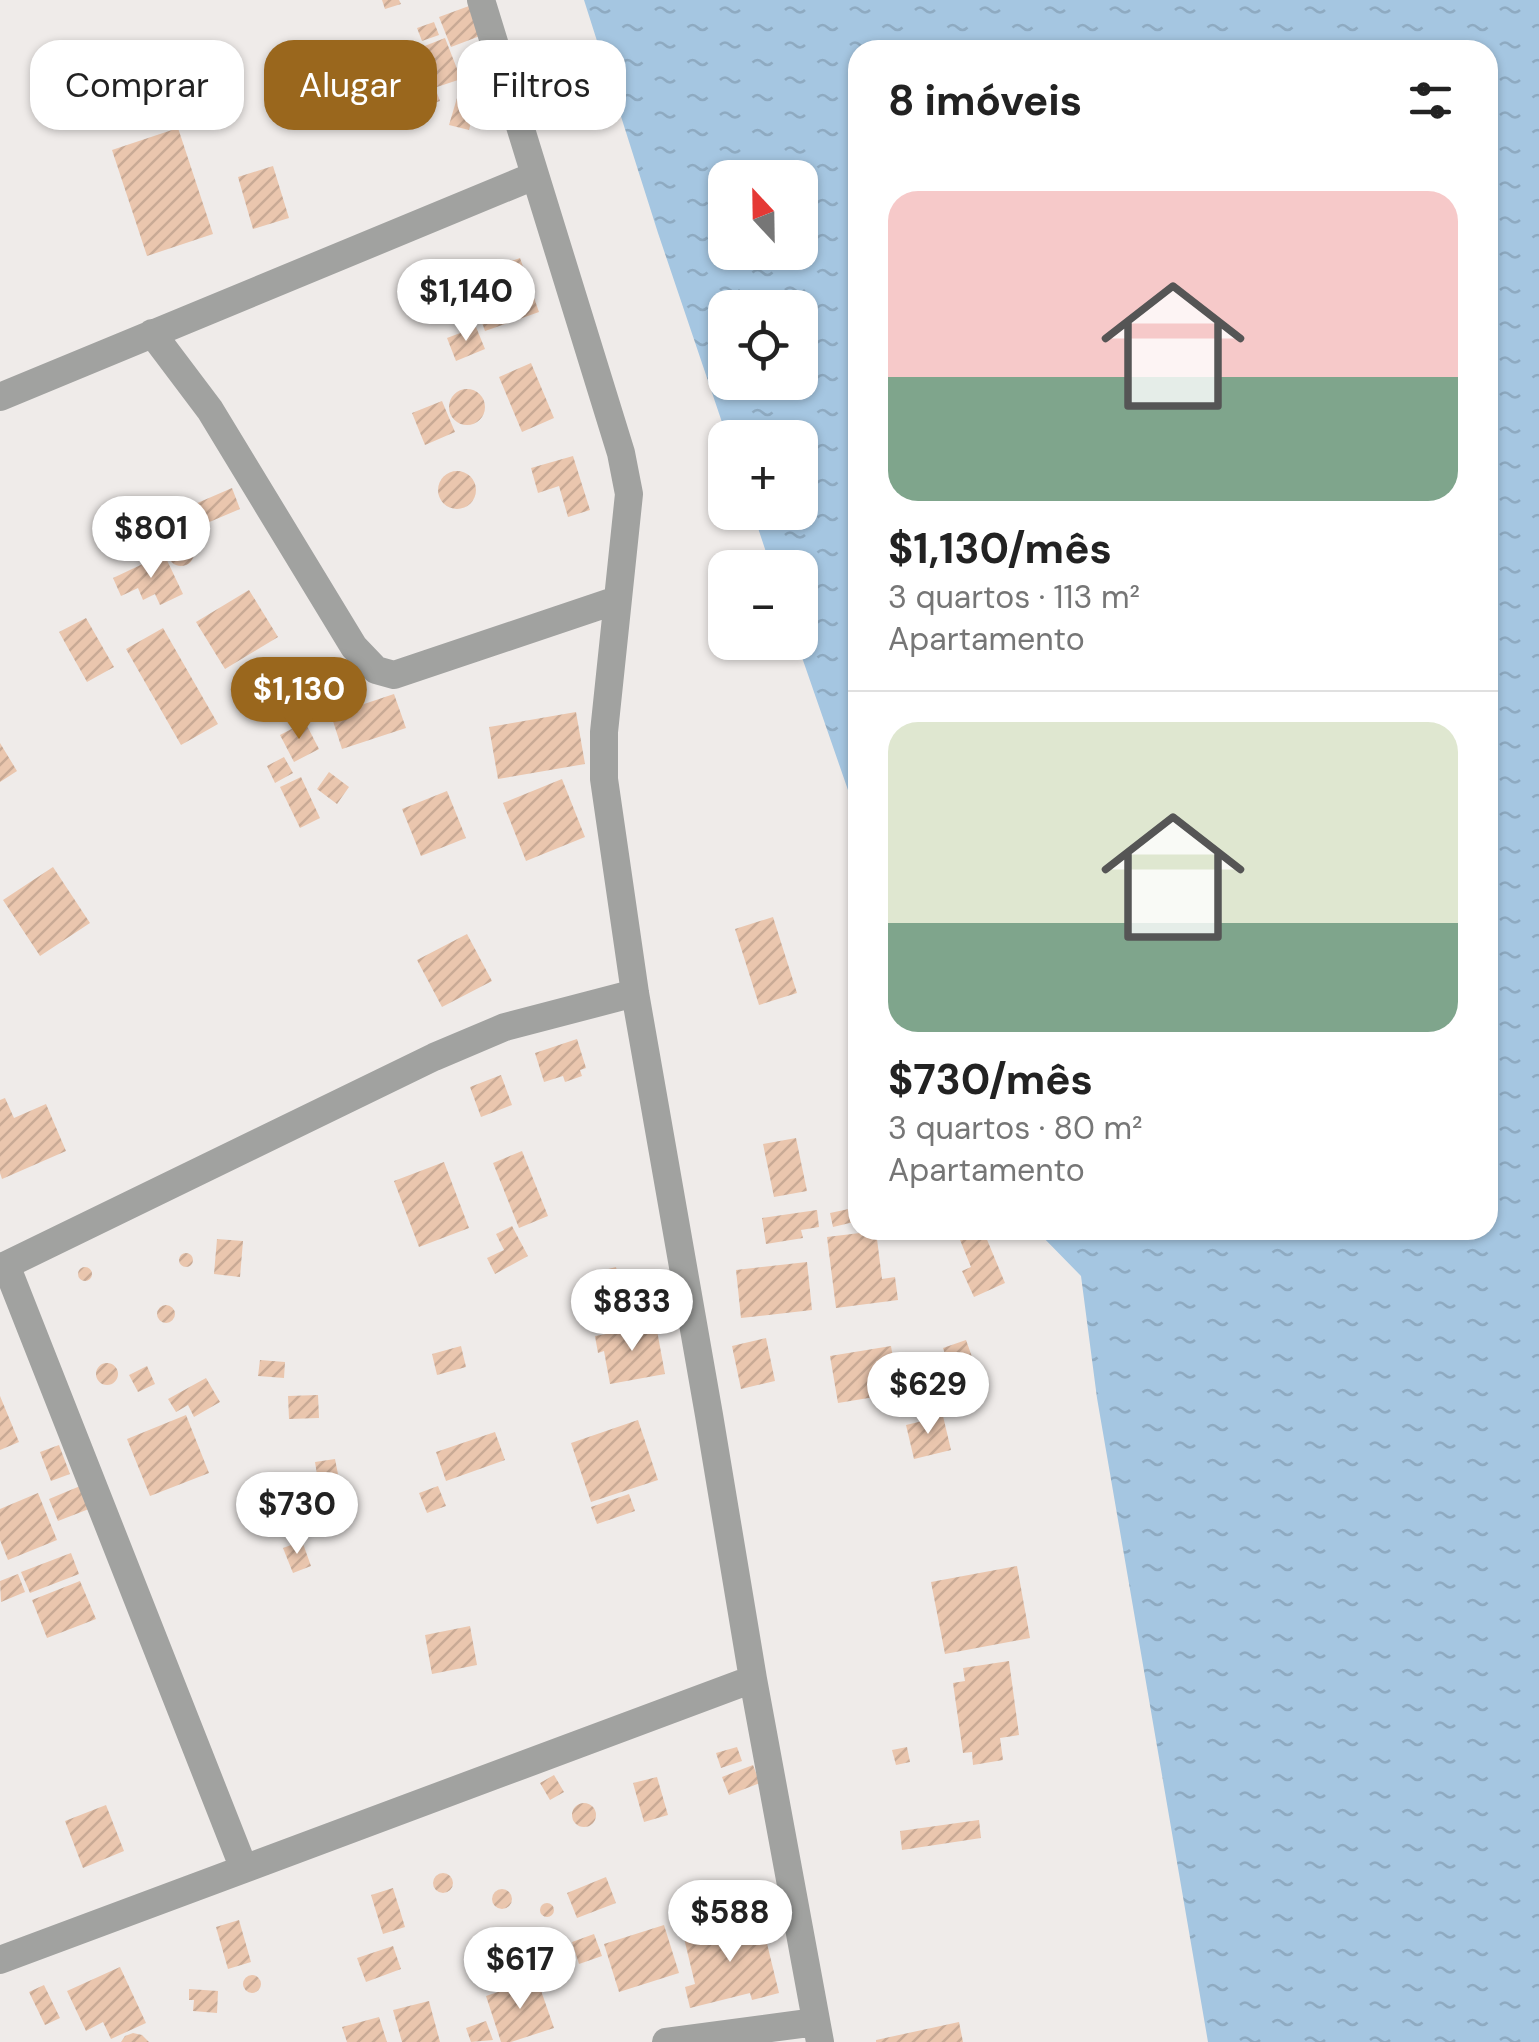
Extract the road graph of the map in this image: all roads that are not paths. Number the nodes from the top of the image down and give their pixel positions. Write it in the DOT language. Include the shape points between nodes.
graph roads {
  1 [pos="481,0"];
  2 [pos="534,176"];
  3 [pos="152,334"];
  4 [pos="0,397"];
  5 [pos="617,600"];
  6 [pos="635,994"];
  7 [pos="3,1266"];
  8 [pos="753,1679"];
  9 [pos="244,1869"];
  10 [pos="0,1960"];
  11 [pos="818,2032"];
  12 [pos="666,2042"];
  1 -- 2 [label="street"];
  2 -- 3 [label="street"];
  2 -- 5 [label="street" via="621,453 628,494"];
  3 -- 4 [label="street"];
  3 -- 5 [label="street" via="210,410 354,647 376,670 394,675"];
  5 -- 6 [label="street" via="604,779"];
  6 -- 7 [label="street" via="505,1027"];
  6 -- 8 [label="street"];
  7 -- 9 [label="street"];
  8 -- 9 [label="street"];
  8 -- 11 [label="street"];
  9 -- 10 [label="street"];
  11 -- 12 [label="street"];
}
